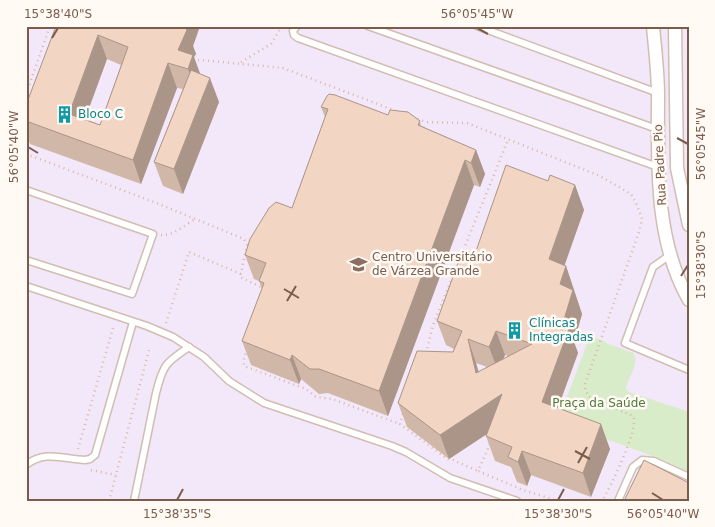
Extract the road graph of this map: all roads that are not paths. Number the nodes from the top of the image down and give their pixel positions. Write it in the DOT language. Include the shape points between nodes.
graph roads {
  1 [pos="296,26"];
  2 [pos="368,26"];
  3 [pos="478,26"];
  4 [pos="653,26"];
  5 [pos="675,26"];
  6 [pos="495,29"];
  7 [pos="658,93"];
  8 [pos="657,129"];
  9 [pos="658,166"];
  10 [pos="26,190"];
  11 [pos="689,225"];
  12 [pos="671,254"];
  13 [pos="26,260"];
  14 [pos="26,286"];
  15 [pos="689,300"];
  16 [pos="133,322"];
  17 [pos="189,347"];
  18 [pos="689,370"];
  19 [pos="26,465"];
  20 [pos="689,477"];
  21 [pos="134,501"];
  22 [pos="517,501"];
  23 [pos="618,501"];
  1 -- 9 [label="lane" via="294,36 298,38"];
  2 -- 8 [label="lane"];
  3 -- 6 [label="lane"];
  4 -- 7 [label="street, Rua Padre Pio"];
  5 -- 11 [label="street, Rua Padre Pio" via="677,168"];
  6 -- 7 [label="lane"];
  7 -- 8 [label="street, Rua Padre Pio"];
  8 -- 9 [label="street, Rua Padre Pio"];
  9 -- 12 [label="street, Rua Padre Pio" via="665,231"];
  10 -- 13 [label="lane" via="153,234 132,294"];
  12 -- 15 [label="street, Rua Padre Pio"];
  12 -- 18 [label="lane" via="652,267 625,343"];
  14 -- 16 [label="lane"];
  16 -- 17 [label="lane" via="173,337"];
  16 -- 19 [label="lane" via="95,455 85,460 43,456"];
  17 -- 21 [label="lane" via="168,362 161,375"];
  17 -- 22 [label="lane" via="229,381 264,403 392,446 450,478"];
  20 -- 23 [label="lane" via="654,461 642,460 633,467"];
}
